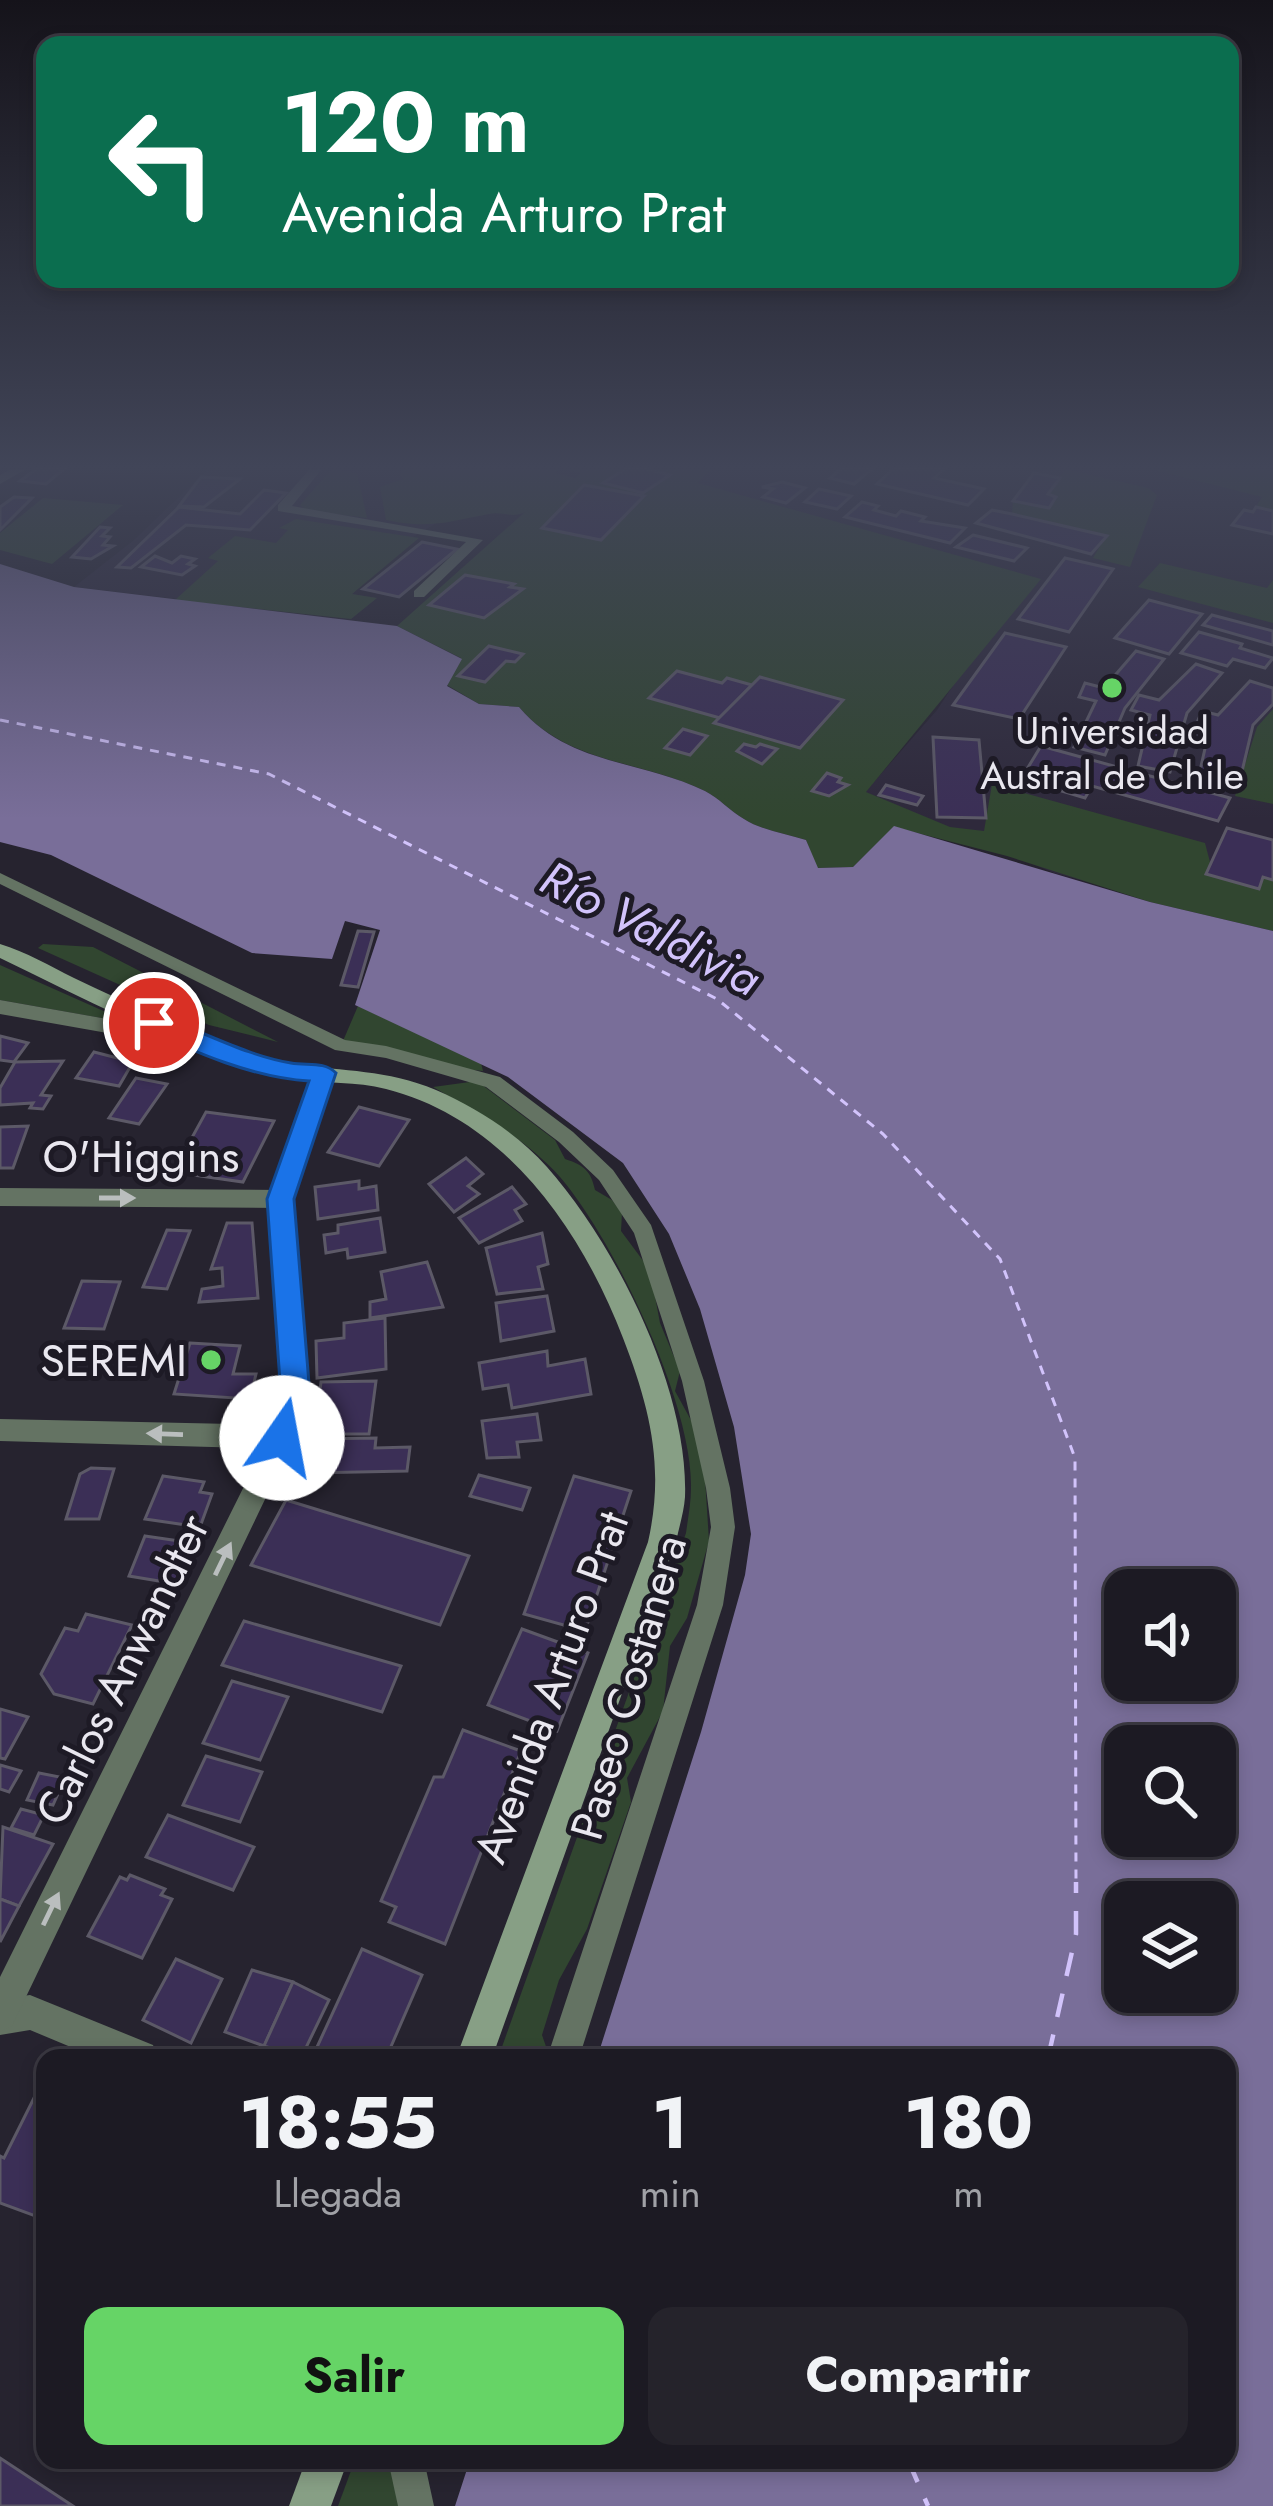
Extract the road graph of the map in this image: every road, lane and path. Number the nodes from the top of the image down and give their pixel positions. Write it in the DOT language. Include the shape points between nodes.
graph roads {
  1 [pos="428,586"];
  2 [pos="419,594"];
  3 [pos="0,878"];
  4 [pos="0,950"];
  5 [pos="0,1007"];
  6 [pos="192,1041"];
  7 [pos="324,1073"];
  8 [pos="0,1197"];
  9 [pos="280,1199"];
  10 [pos="0,1430"];
  11 [pos="282,1438"];
  12 [pos="0,2015"];
  13 [pos="118,2049"];
  14 [pos="477,2049"];
  15 [pos="566,2049"];
  16 [pos="324,2469"];
  17 [pos="408,2469"];
  18 [pos="310,2506"];
  19 [pos="416,2506"];
  1 -- 2 [label="street"];
  3 -- 15 [label="street, Paseo Costanera" via="341,1046 493,1082 606,1175 644,1231 693,1381 723,1527 698,1645"];
  4 -- 6 [label="main road, Avenida Arturo Prat"];
  5 -- 6 [label="street"];
  6 -- 7 [label="main road, Avenida Arturo Prat" via="290,1072"];
  7 -- 9 [label="street, Carlos Anwandter"];
  7 -- 14 [label="main road, Avenida Arturo Prat" via="394,1083 442,1102 496,1133 540,1174 631,1328 655,1387 666,1445 671,1496 662,1542"];
  8 -- 9 [label="street, O'Higgins, one-way"];
  9 -- 11 [label="street, Carlos Anwandter" via="296,1396"];
  11 -- 10 [label="street, one-way"];
  12 -- 11 [label="street, Carlos Anwandter, one-way"];
  12 -- 13 [label="street" via="30,2012"];
  16 -- 18 [label="main road"];
  17 -- 19 [label="street"];
}
